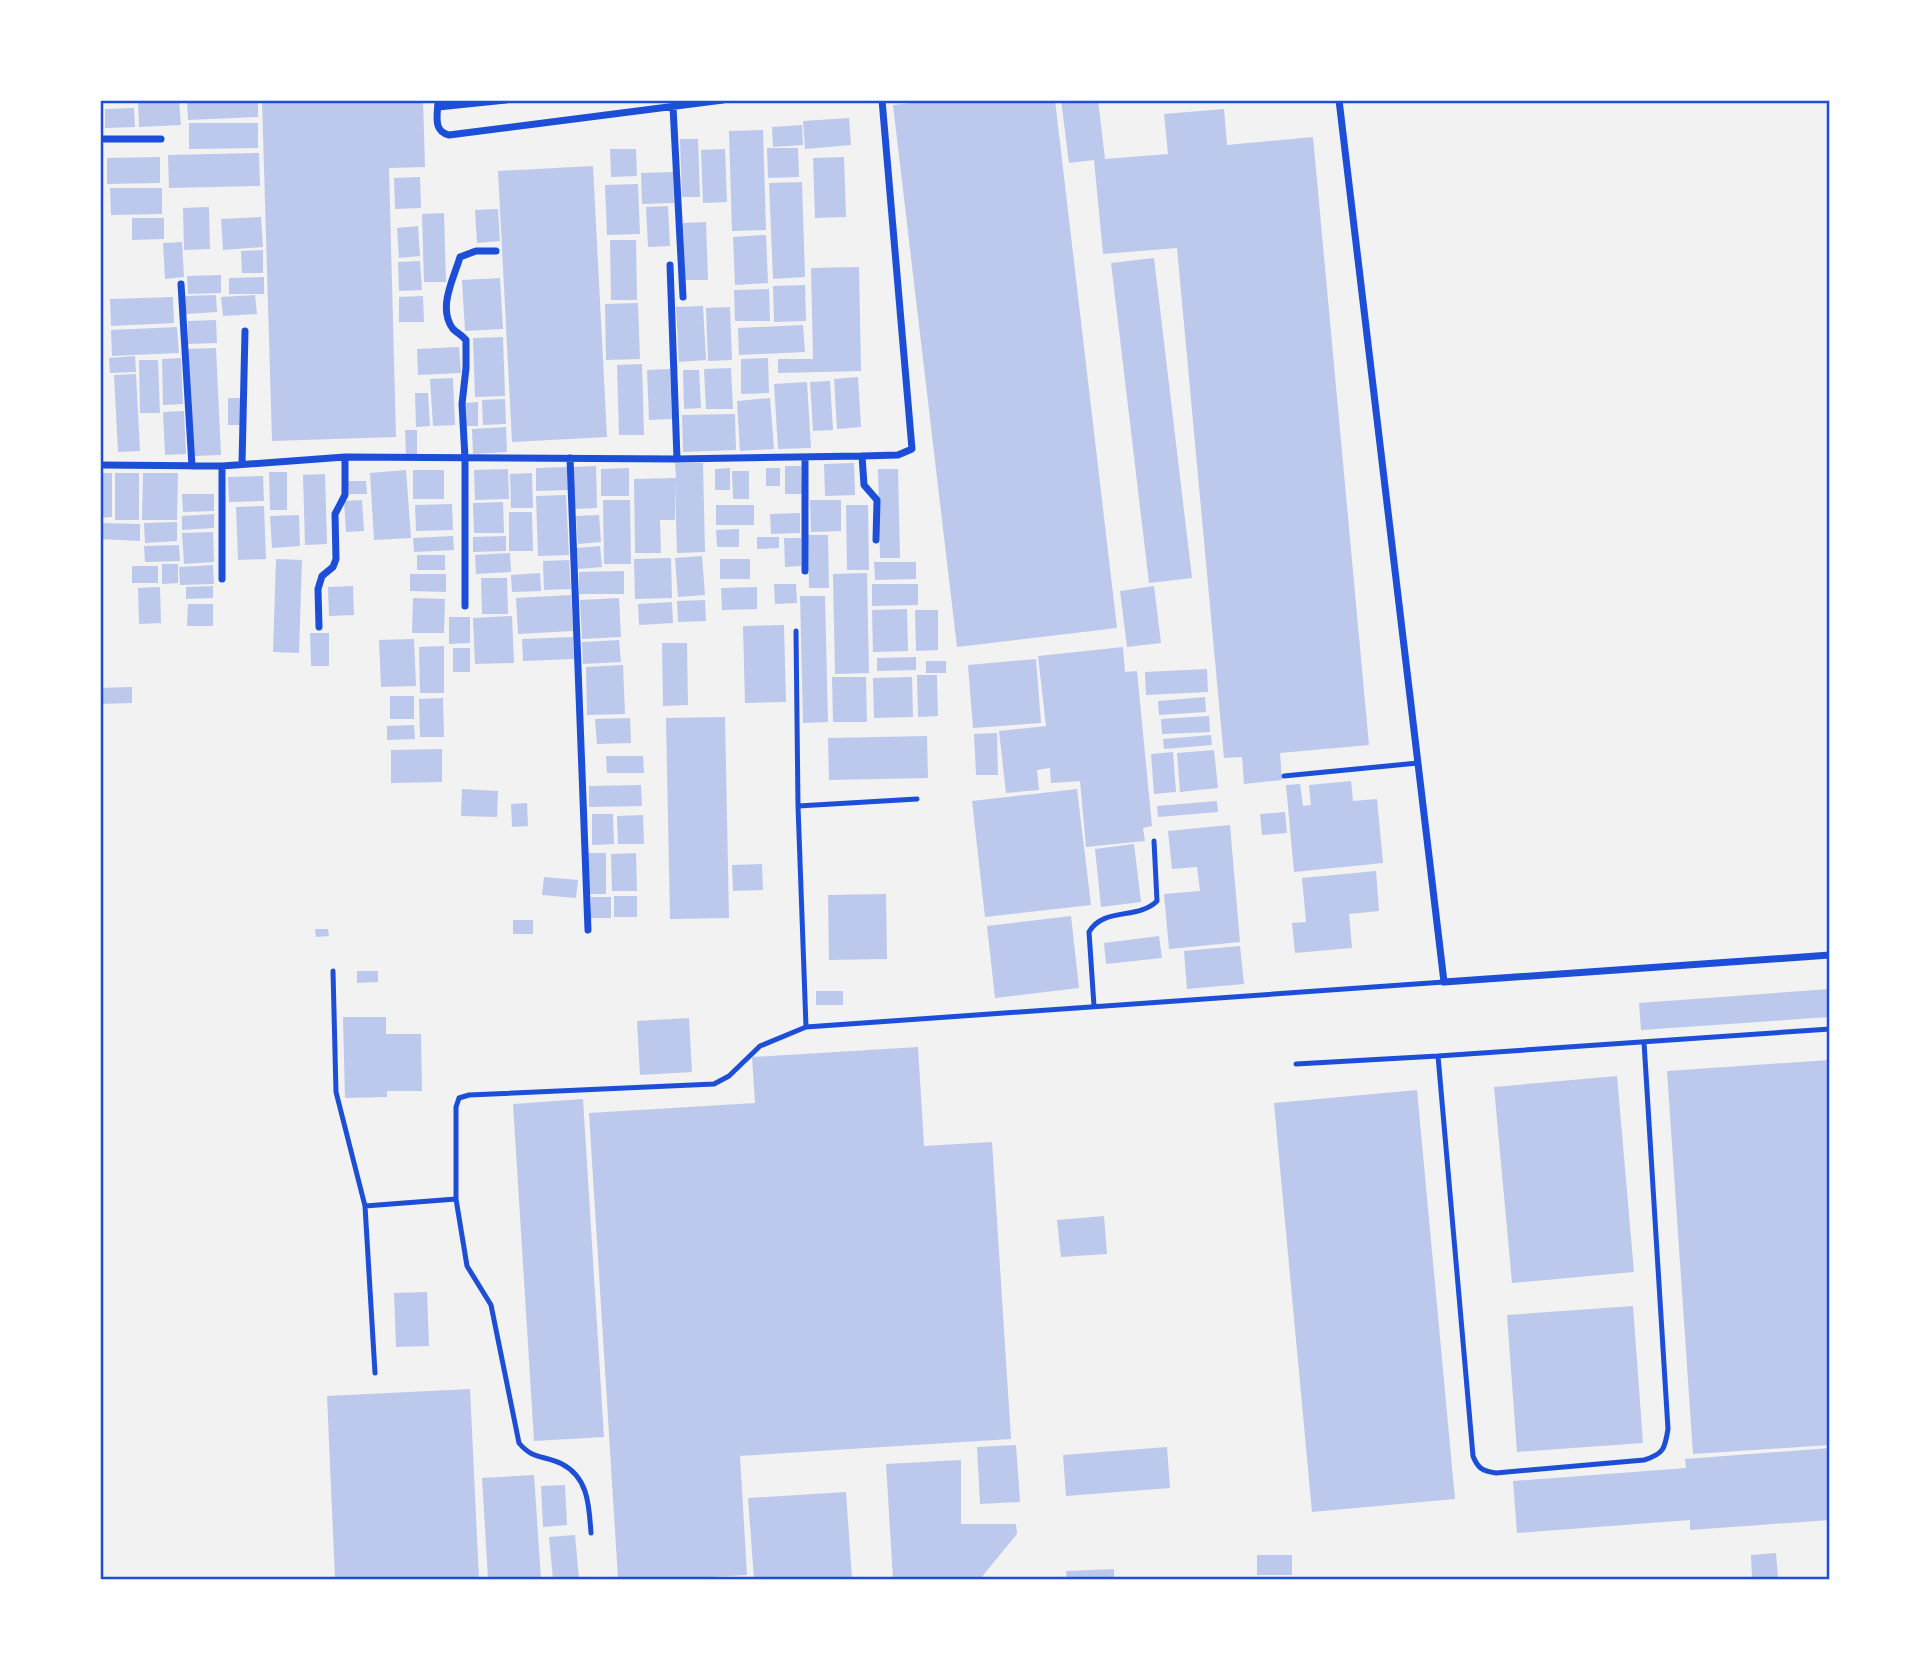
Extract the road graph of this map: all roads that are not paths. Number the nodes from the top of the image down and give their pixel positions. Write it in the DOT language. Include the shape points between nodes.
graph roads {
  1 [pos="506,100"];
  2 [pos="723,100"];
  3 [pos="883,100"];
  4 [pos="1339,100"];
  5 [pos="438,104"];
  6 [pos="668,105"];
  7 [pos="100,139"];
  8 [pos="161,139"];
  9 [pos="496,251"];
  10 [pos="670,265"];
  11 [pos="181,284"];
  12 [pos="683,297"];
  13 [pos="245,331"];
  14 [pos="862,456"];
  15 [pos="345,457"];
  16 [pos="805,457"];
  17 [pos="465,458"];
  18 [pos="570,458"];
  19 [pos="677,459"];
  20 [pos="242,464"];
  21 [pos="100,465"];
  22 [pos="192,466"];
  23 [pos="222,466"];
  24 [pos="876,540"];
  25 [pos="805,571"];
  26 [pos="222,579"];
  27 [pos="465,606"];
  28 [pos="318,626"];
  29 [pos="796,631"];
  30 [pos="1418,763"];
  31 [pos="1284,776"];
  32 [pos="917,799"];
  33 [pos="798,806"];
  34 [pos="1154,841"];
  35 [pos="587,930"];
  36 [pos="1830,955"];
  37 [pos="333,971"];
  38 [pos="1444,982"];
  39 [pos="1094,1006"];
  40 [pos="806,1027"];
  41 [pos="1830,1029"];
  42 [pos="1644,1042"];
  43 [pos="1438,1056"];
  44 [pos="1297,1063"];
  45 [pos="456,1199"];
  46 [pos="365,1206"];
  47 [pos="375,1373"];
  48 [pos="591,1533"];
  1 -- 5 [label="street"];
  2 -- 6 [label="street"];
  3 -- 14 [label="street" via="912,449 898,455"];
  4 -- 30 [label="street"];
  5 -- 6 [label="street" via="438,129 449,135"];
  6 -- 12 [label="street"];
  7 -- 8 [label="street"];
  9 -- 17 [label="street" via="460,257 447,293 449,321 466,340"];
  10 -- 19 [label="street"];
  11 -- 22 [label="street"];
  13 -- 20 [label="street"];
  14 -- 16 [label="street"];
  14 -- 24 [label="street" via="864,485 877,500"];
  15 -- 17 [label="street"];
  15 -- 20 [label="street"];
  15 -- 28 [label="street" via="345,495 335,514 337,559 322,576 318,589"];
  16 -- 19 [label="street"];
  16 -- 25 [label="street"];
  17 -- 18 [label="street"];
  17 -- 27 [label="street"];
  18 -- 19 [label="street"];
  18 -- 35 [label="street"];
  20 -- 23 [label="street"];
  21 -- 22 [label="street"];
  22 -- 23 [label="street"];
  23 -- 26 [label="street"];
  29 -- 33 [label="lane"];
  30 -- 31 [label="lane"];
  30 -- 38 [label="street"];
  32 -- 33 [label="lane"];
  33 -- 40 [label="lane"];
  34 -- 39 [label="lane" via="1157,901 1142,911 1101,918 1089,932"];
  36 -- 38 [label="street"];
  37 -- 46 [label="lane" via="336,1092"];
  38 -- 39 [label="lane"];
  39 -- 40 [label="lane"];
  40 -- 45 [label="lane" via="760,1046 714,1084 459,1098"];
  41 -- 42 [label="lane"];
  42 -- 43 [label="lane"];
  42 -- 43 [label="lane" via="1668,1429 1665,1446 1644,1460 1496,1473 1477,1467 1473,1456"];
  43 -- 44 [label="lane"];
  45 -- 46 [label="lane"];
  45 -- 48 [label="lane" via="467,1266 491,1305 519,1443 527,1453 563,1465 577,1477 588,1494"];
  46 -- 47 [label="lane"];
}
